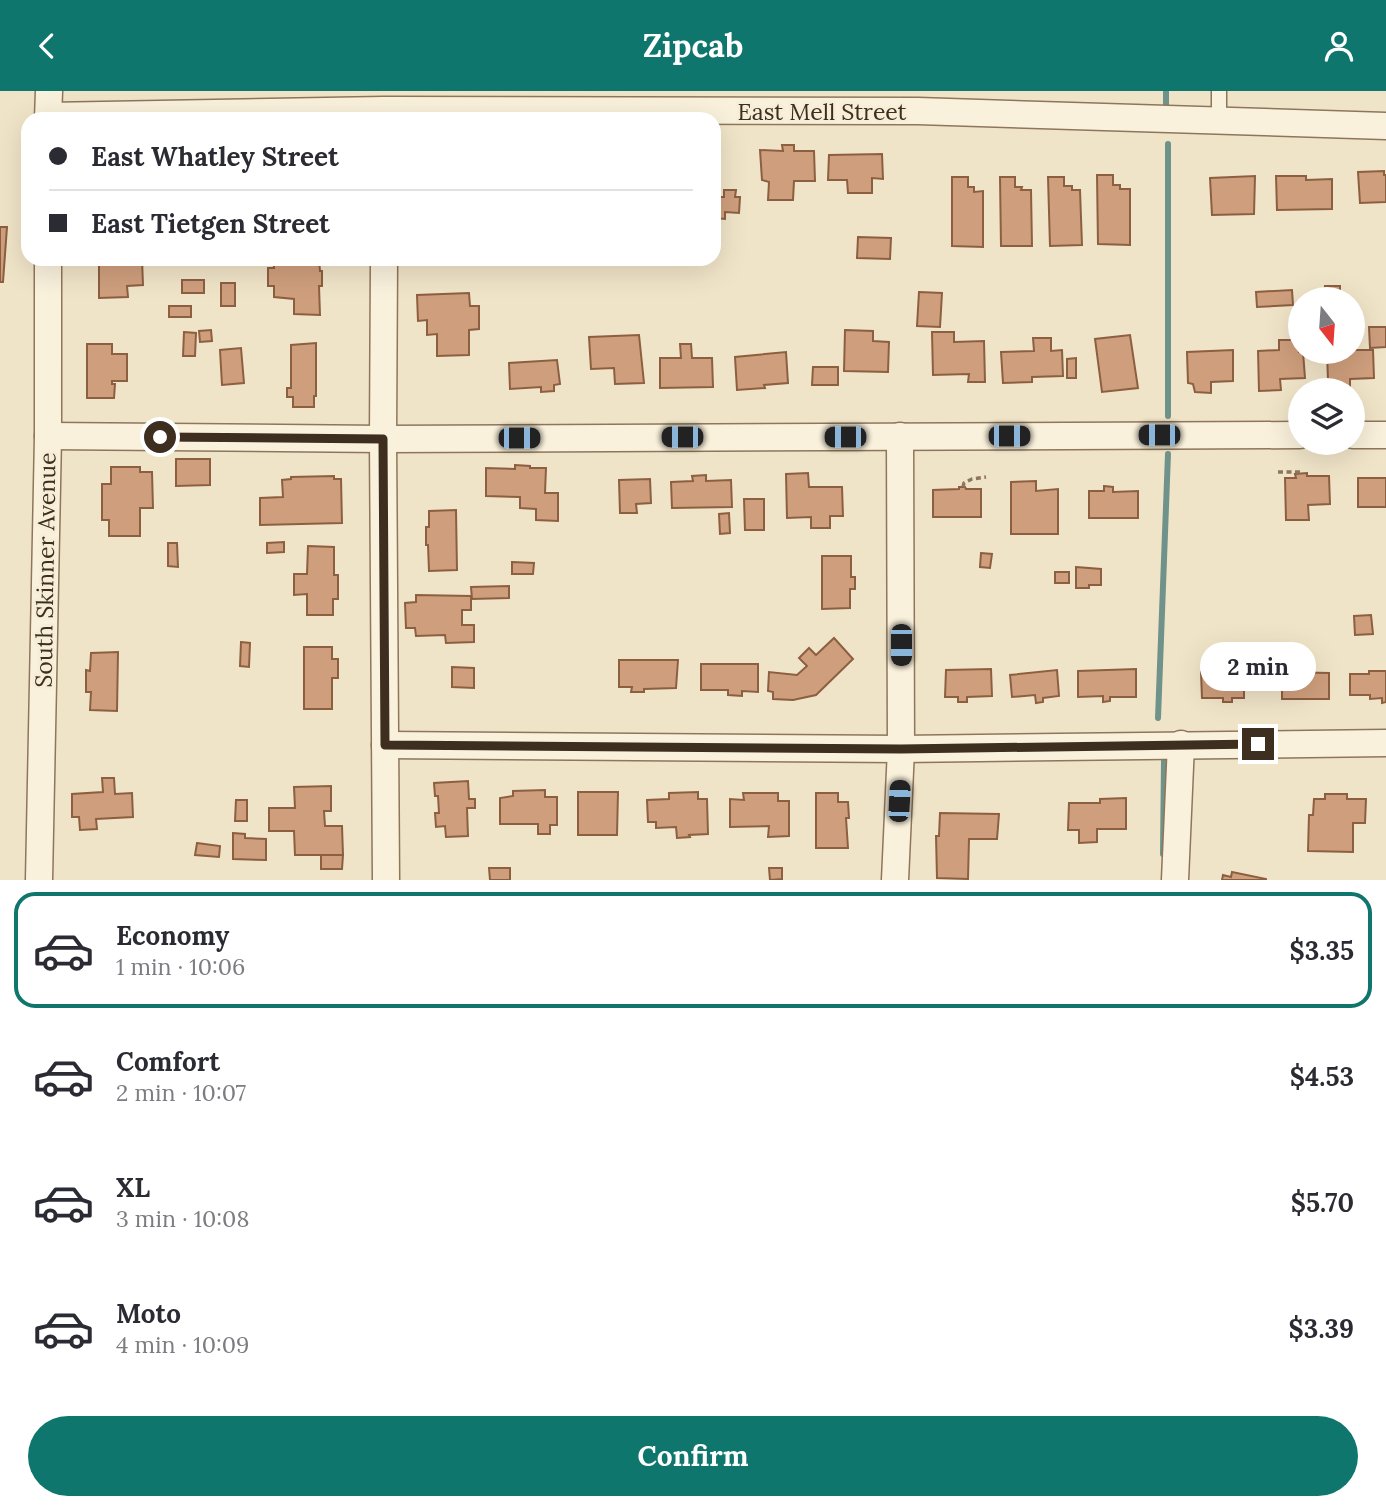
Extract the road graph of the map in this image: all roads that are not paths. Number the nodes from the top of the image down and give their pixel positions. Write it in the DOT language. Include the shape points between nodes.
graph roads {
  1 [pos="1219,91"];
  2 [pos="385,107"];
  3 [pos="48,109"];
  4 [pos="1219,121"];
  5 [pos="1386,126"];
  6 [pos="48,266"];
  7 [pos="384,266"];
  8 [pos="1288,435"];
  9 [pos="1365,435"];
  10 [pos="1386,435"];
  11 [pos="48,436"];
  12 [pos="900,436"];
  13 [pos="383,439"];
  14 [pos="1386,743"];
  15 [pos="1181,744"];
  16 [pos="385,745"];
  17 [pos="901,749"];
  18 [pos="39,880"];
  19 [pos="386,880"];
  20 [pos="895,880"];
  21 [pos="1175,880"];
  1 -- 4 [label="lane"];
  2 -- 3 [label="street, East Mell Street"];
  2 -- 4 [label="street, East Mell Street" via="918,111"];
  4 -- 5 [label="street, East Mell Street"];
  6 -- 11 [label="street, South Skinner Avenue"];
  7 -- 13 [label="street"];
  8 -- 12 [label="street"];
  9 -- 10 [label="street"];
  11 -- 13 [label="street"];
  11 -- 18 [label="street, South Skinner Avenue"];
  12 -- 13 [label="street"];
  12 -- 17 [label="street"];
  13 -- 16 [label="street"];
  14 -- 15 [label="street"];
  15 -- 17 [label="street"];
  15 -- 21 [label="street"];
  16 -- 17 [label="street"];
  16 -- 19 [label="street"];
  17 -- 20 [label="street"];
}
